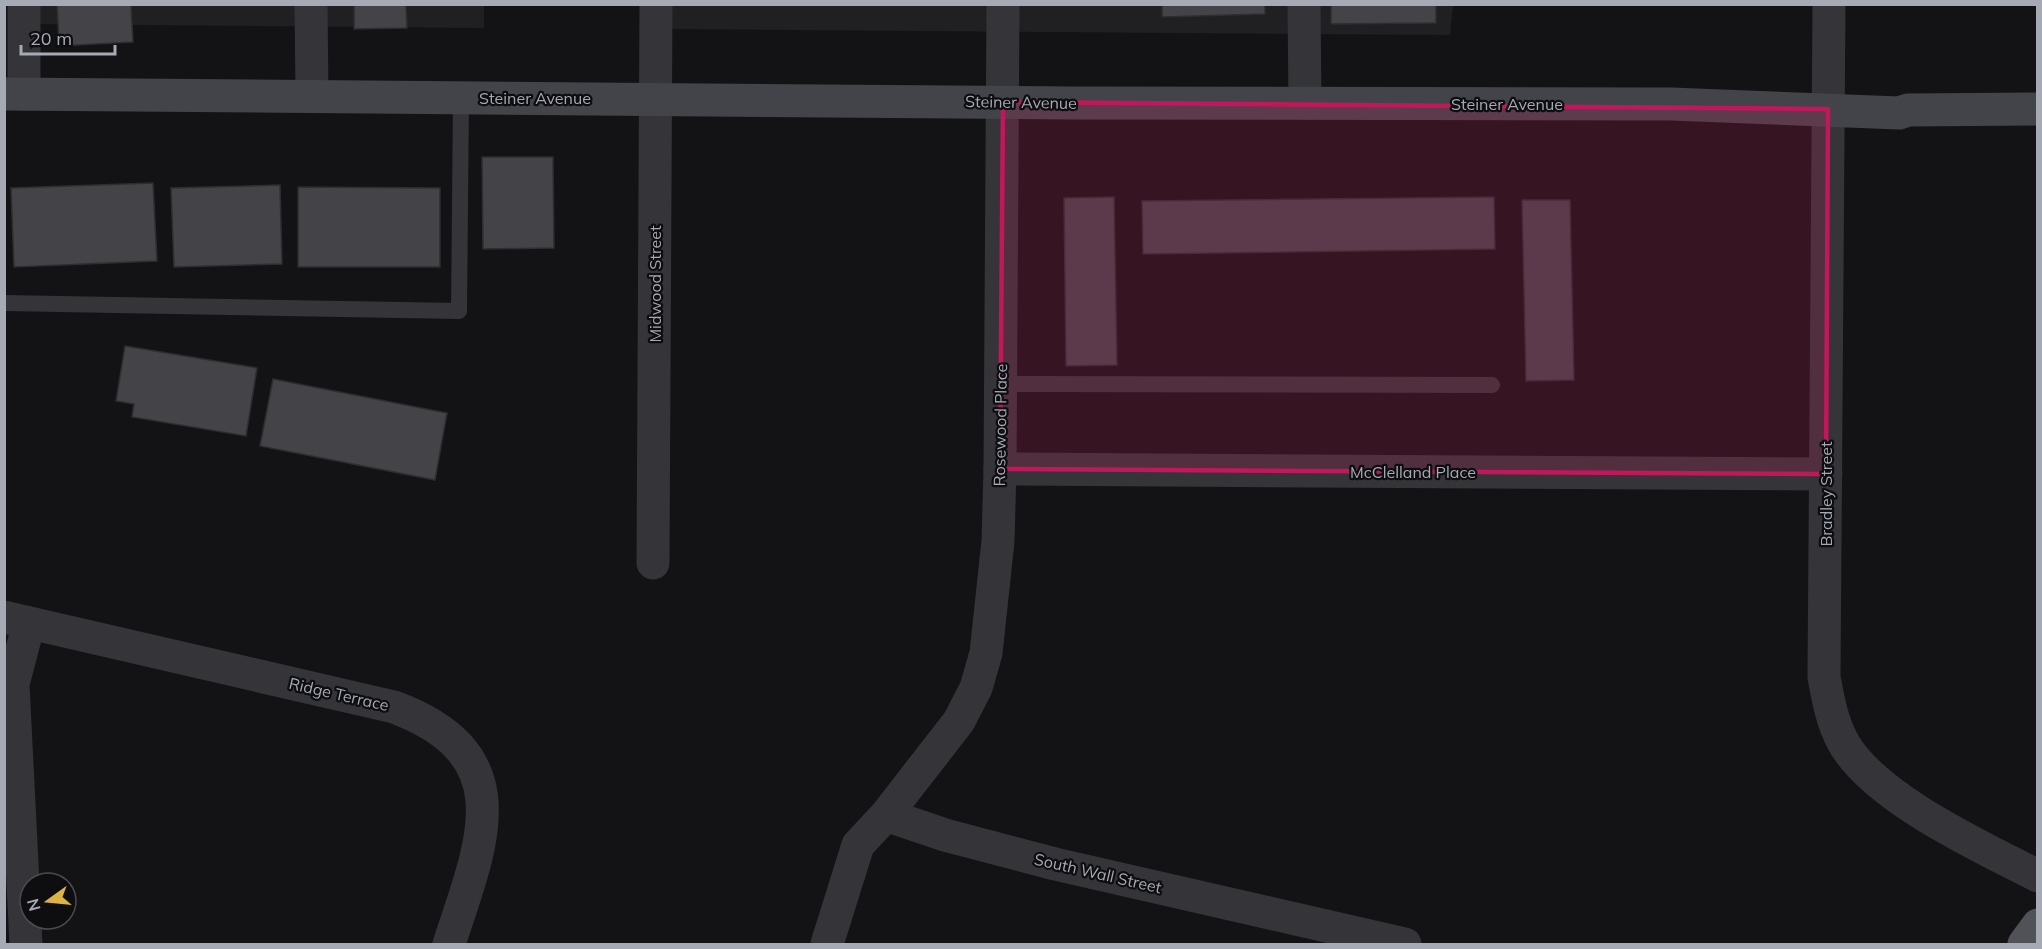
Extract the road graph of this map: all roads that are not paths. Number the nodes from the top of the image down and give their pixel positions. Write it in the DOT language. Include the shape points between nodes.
graph roads {
  1 [pos="24,4"];
  2 [pos="311,4"];
  3 [pos="656,4"];
  4 [pos="1003,4"];
  5 [pos="1304,4"];
  6 [pos="1829,4"];
  7 [pos="14,94"];
  8 [pos="312,96"];
  9 [pos="461,98"];
  10 [pos="656,98"];
  11 [pos="1003,102"];
  12 [pos="1305,103"];
  13 [pos="1828,109"];
  14 [pos="2037,109"];
  15 [pos="4,303"];
  16 [pos="1000,384"];
  17 [pos="1492,385"];
  18 [pos="1000,469"];
  19 [pos="1826,474"];
  20 [pos="653,562"];
  21 [pos="17,620"];
  22 [pos="886,815"];
  23 [pos="2037,876"];
  24 [pos="26,945"];
  25 [pos="449,945"];
  26 [pos="826,945"];
  27 [pos="1406,945"];
  1 -- 7 [label="street"];
  2 -- 8 [label="street"];
  3 -- 10 [label="street, Midwood Street"];
  4 -- 11 [label="street, Rosewood Place"];
  5 -- 12 [label="street"];
  6 -- 13 [label="street, Bradley Street"];
  7 -- 8 [label="street, Steiner Avenue"];
  8 -- 9 [label="street, Steiner Avenue"];
  9 -- 10 [label="street, Steiner Avenue"];
  9 -- 15 [label="lane" via="459,311"];
  10 -- 11 [label="street, Steiner Avenue"];
  10 -- 20 [label="street, Midwood Street"];
  11 -- 12 [label="street, Steiner Avenue"];
  11 -- 16 [label="street, Rosewood Place"];
  12 -- 13 [label="street, Steiner Avenue" via="1671,104"];
  13 -- 14 [label="street, Steiner Avenue"];
  13 -- 19 [label="street, Bradley Street"];
  16 -- 17 [label="lane"];
  16 -- 18 [label="street, Rosewood Place"];
  18 -- 19 [label="street, McClelland Place"];
  18 -- 22 [label="street, Rosewood Place" via="988,642 976,688 959,722"];
  19 -- 23 [label="street, Bradley Street" via="1824,677 1829,708 1843,742 1872,775 1918,810"];
  21 -- 24 [label="street" via="13,684"];
  21 -- 25 [label="street, Ridge Terrace" via="394,707 418,716 449,736 468,756 479,781 484,808 483,830"];
  22 -- 26 [label="street" via="858,845"];
  22 -- 27 [label="street, South Wall Street" via="1055,864"];
}
